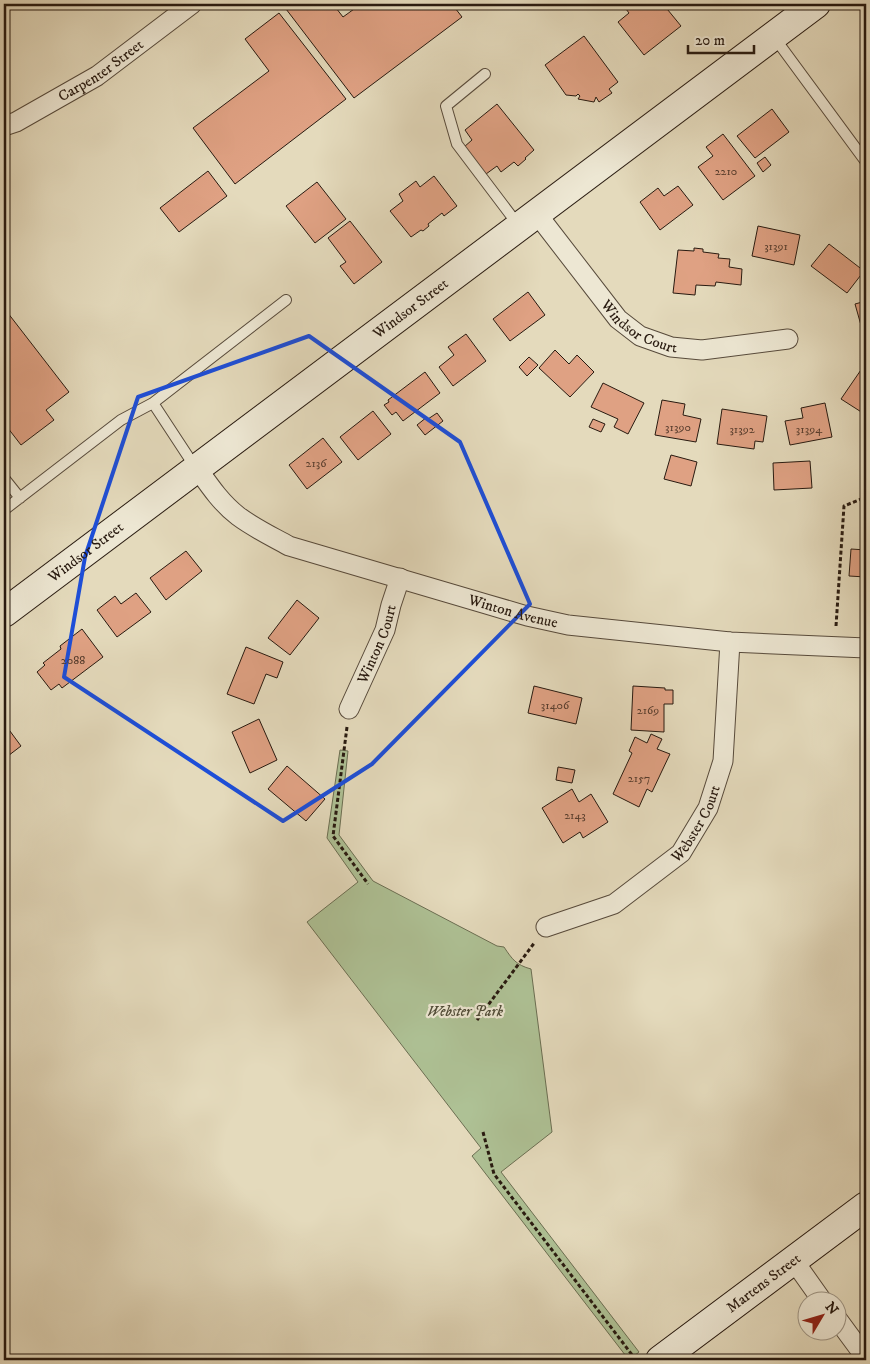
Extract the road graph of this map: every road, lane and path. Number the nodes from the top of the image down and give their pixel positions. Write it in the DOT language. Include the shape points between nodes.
graph roads {
  1 [pos="192,4"];
  2 [pos="816,4"];
  3 [pos="774,36"];
  4 [pos="485,74"];
  5 [pos="4,126"];
  6 [pos="866,162"];
  7 [pos="528,220"];
  8 [pos="286,300"];
  9 [pos="788,339"];
  10 [pos="152,403"];
  11 [pos="196,468"];
  12 [pos="4,478"];
  13 [pos="866,497"];
  14 [pos="20,498"];
  15 [pos="4,510"];
  16 [pos="400,578"];
  17 [pos="4,613"];
  18 [pos="730,642"];
  19 [pos="834,647"];
  20 [pos="866,648"];
  21 [pos="350,709"];
  22 [pos="368,884"];
  23 [pos="546,927"];
  24 [pos="477,1020"];
  25 [pos="483,1132"];
  26 [pos="866,1206"];
  27 [pos="794,1261"];
  28 [pos="816,1292"];
  29 [pos="848,1334"];
  30 [pos="866,1358"];
  31 [pos="637,1360"];
  32 [pos="660,1360"];
  1 -- 5 [label="street, Carpenter Street" via="98,76"];
  2 -- 3 [label="street, Windsor Street"];
  3 -- 6 [label="lane"];
  3 -- 7 [label="street, Windsor Street"];
  4 -- 7 [label="lane" via="446,106 457,144"];
  7 -- 9 [label="street, Windsor Court" via="618,319 640,336 671,347 702,350"];
  7 -- 11 [label="street, Windsor Street"];
  8 -- 10 [label="lane"];
  10 -- 11 [label="lane"];
  10 -- 14 [label="lane" via="121,420"];
  11 -- 16 [label="street, Winton Avenue" via="237,515 262,532 289,546"];
  11 -- 17 [label="street, Windsor Street"];
  12 -- 14 [label="lane"];
  13 -- 19 [label="path" via="844,506"];
  14 -- 15 [label="lane"];
  16 -- 18 [label="street, Winton Avenue" via="568,625"];
  16 -- 21 [label="street, Winton Court" via="385,630"];
  18 -- 19 [label="street, Winton Avenue"];
  18 -- 23 [label="street, Webster Court" via="723,760 708,808 681,853 614,904"];
  19 -- 20 [label="street, Winton Avenue"];
  21 -- 22 [label="path" via="333,836"];
  23 -- 24 [label="path"];
  25 -- 31 [label="path" via="494,1174"];
  26 -- 27 [label="street, Martens Street"];
  27 -- 28 [label="street"];
  27 -- 32 [label="street, Martens Street"];
  29 -- 30 [label="street"];
}
